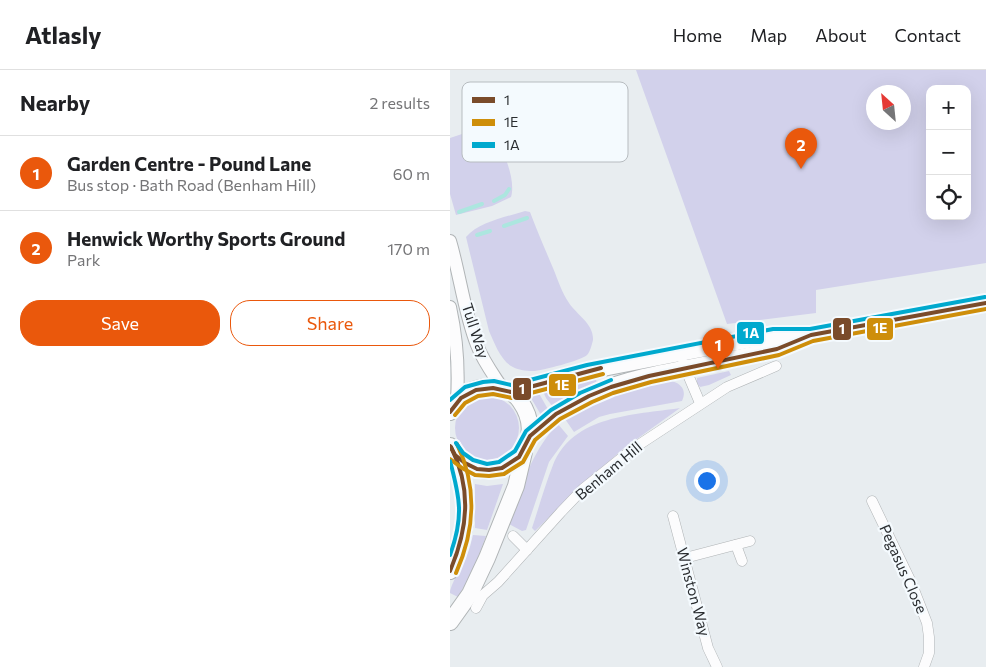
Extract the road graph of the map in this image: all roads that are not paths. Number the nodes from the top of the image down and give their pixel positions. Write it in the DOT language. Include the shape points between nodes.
graph roads {
  1 [pos="450,241"];
  2 [pos="986,303"];
  3 [pos="450,307"];
  4 [pos="811,335"];
  5 [pos="680,352"];
  6 [pos="776,366"];
  7 [pos="686,369"];
  8 [pos="506,390"];
  9 [pos="700,403"];
  10 [pos="452,408"];
  11 [pos="528,442"];
  12 [pos="452,449"];
  13 [pos="872,502"];
  14 [pos="673,516"];
  15 [pos="513,536"];
  16 [pos="750,541"];
  17 [pos="736,545"];
  18 [pos="527,550"];
  19 [pos="685,558"];
  20 [pos="742,561"];
  21 [pos="450,571"];
  22 [pos="476,608"];
  23 [pos="450,622"];
  24 [pos="717,667"];
  25 [pos="924,667"];
  1 -- 8 [label="street, Tull Way" via="477,346 485,363"];
  2 -- 4 [label="main road"];
  3 -- 10 [label="street, Tull Way" via="459,369"];
  4 -- 5 [label="main road" via="774,335"];
  4 -- 7 [label="main road" via="776,349"];
  5 -- 7 [label="street"];
  5 -- 8 [label="main road"];
  6 -- 9 [label="street, Benham Hill" via="727,387"];
  7 -- 9 [label="street"];
  7 -- 11 [label="main road" via="649,376 588,396 556,414"];
  8 -- 10 [label="main road" via="478,388 467,393"];
  8 -- 11 [label="main road" via="522,405 528,416"];
  9 -- 18 [label="street, Benham Hill" via="608,469 572,501"];
  11 -- 12 [label="main road" via="513,462 489,470 465,463"];
  11 -- 23 [label="main road" via="516,486 487,558 470,594"];
  12 -- 21 [label="main road" via="466,507 463,536"];
  13 -- 25 [label="street, Pegasus Close" via="912,582 927,623 929,653"];
  14 -- 19 [label="street, Winston Way"];
  15 -- 18 [label="street"];
  16 -- 17 [label="street"];
  17 -- 19 [label="street"];
  17 -- 20 [label="street"];
  18 -- 22 [label="street, Benham Hill" via="484,595"];
  19 -- 24 [label="street, Winston Way" via="708,648"];
}
